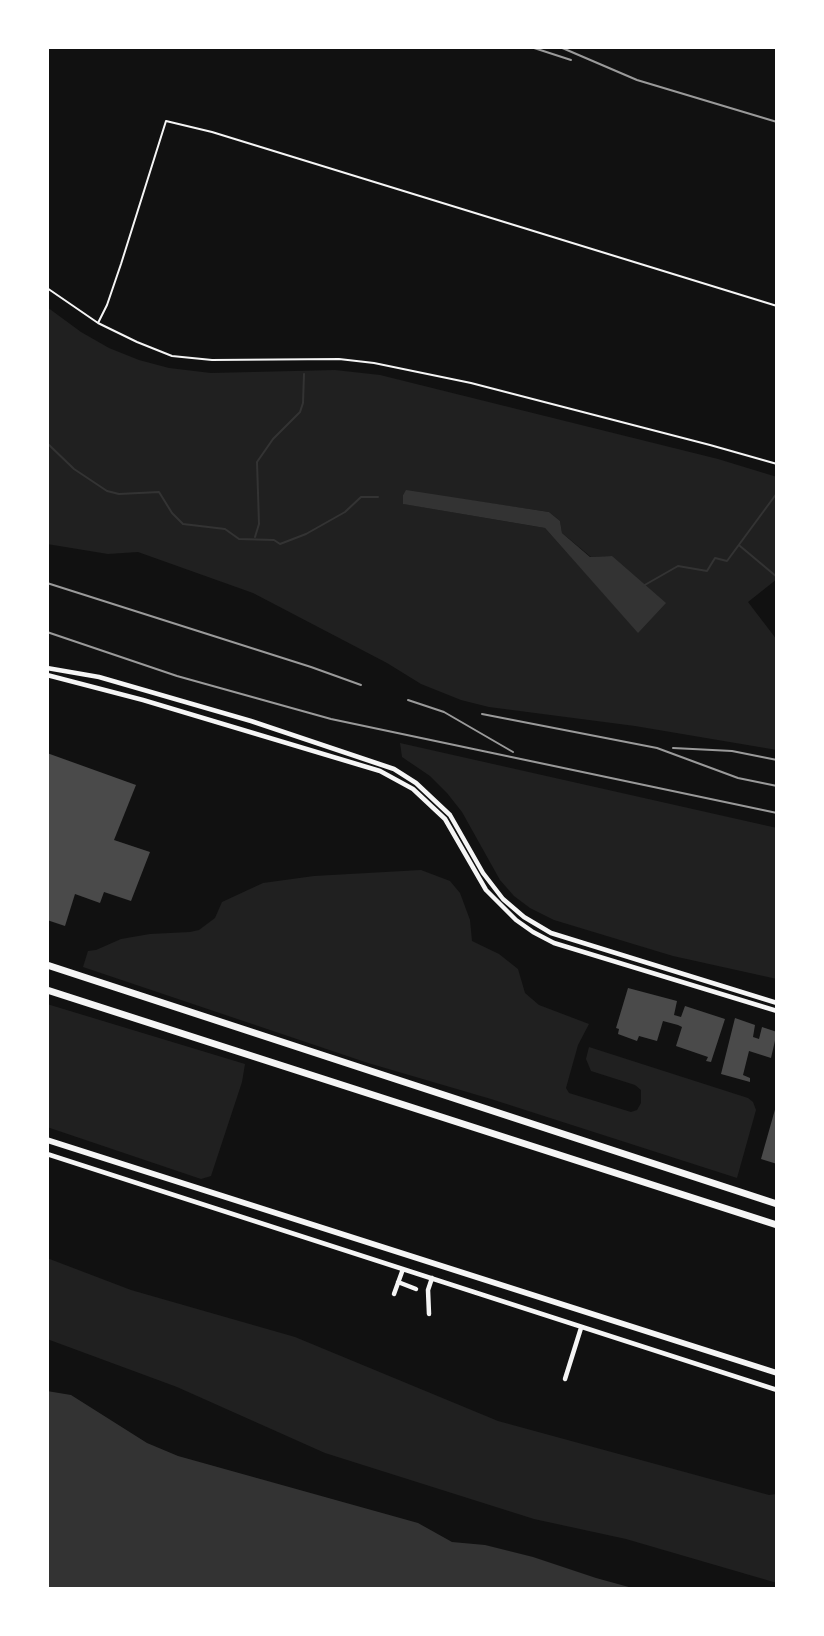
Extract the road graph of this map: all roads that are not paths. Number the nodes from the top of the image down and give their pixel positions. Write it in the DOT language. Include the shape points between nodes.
graph roads {
  1 [pos="47,288"];
  2 [pos="777,306"];
  3 [pos="98,323"];
  4 [pos="777,464"];
  5 [pos="47,668"];
  6 [pos="47,675"];
  7 [pos="47,964"];
  8 [pos="47,992"];
  9 [pos="777,1003"];
  10 [pos="777,1011"];
  11 [pos="47,1140"];
  12 [pos="47,1154"];
  13 [pos="777,1204"];
  14 [pos="777,1225"];
  15 [pos="402,1269"];
  16 [pos="432,1278"];
  17 [pos="398,1282"];
  18 [pos="416,1289"];
  19 [pos="394,1294"];
  20 [pos="429,1314"];
  21 [pos="581,1328"];
  22 [pos="777,1373"];
  23 [pos="565,1380"];
  24 [pos="777,1390"];
  1 -- 3 [label="lane"];
  2 -- 3 [label="lane" via="166,121"];
  3 -- 4 [label="lane" via="172,356 339,359 398,367"];
  5 -- 9 [label="street" via="99,677 394,769 450,815 483,873 524,917 551,933"];
  6 -- 10 [label="street" via="388,775 413,789 445,819 486,890 533,932 554,943"];
  7 -- 13 [label="highway"];
  8 -- 14 [label="highway"];
  11 -- 22 [label="main road"];
  12 -- 15 [label="street"];
  15 -- 16 [label="street"];
  15 -- 17 [label="street"];
  16 -- 20 [label="street"];
  16 -- 21 [label="street"];
  17 -- 18 [label="street"];
  17 -- 19 [label="street"];
  21 -- 23 [label="street"];
  21 -- 24 [label="street"];
}
